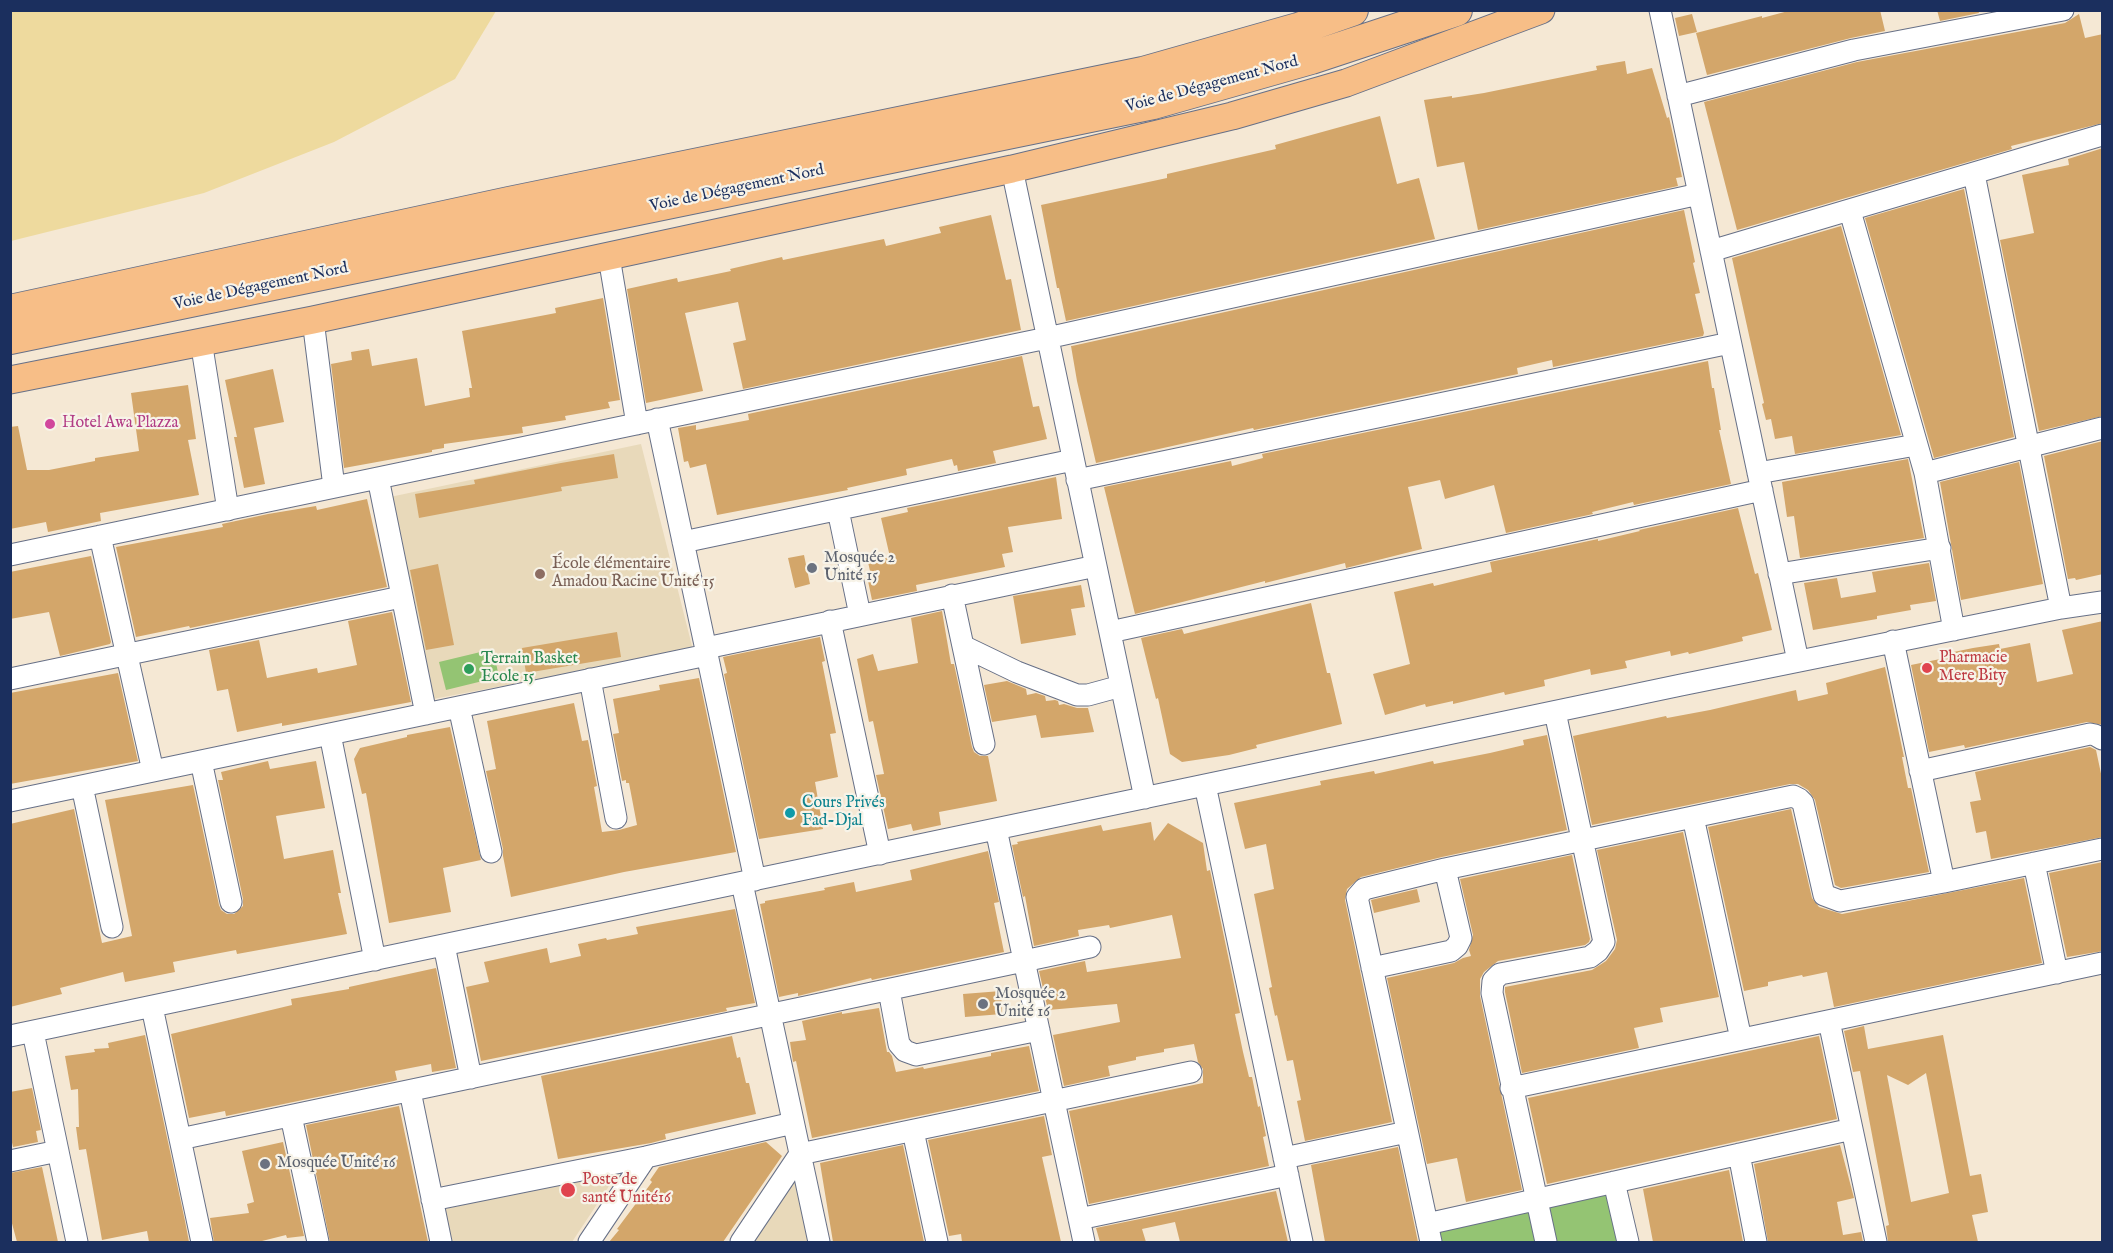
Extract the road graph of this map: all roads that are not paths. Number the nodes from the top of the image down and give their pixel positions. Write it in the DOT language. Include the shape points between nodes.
graph roads {
  1 [pos="1352,10"];
  2 [pos="1456,10"];
  3 [pos="1541,10"];
  4 [pos="1660,10"];
  5 [pos="2063,10"];
  6 [pos="1985,17"];
  7 [pos="1678,96"];
  8 [pos="2103,135"];
  9 [pos="1012,170"];
  10 [pos="1974,174"];
  11 [pos="1699,194"];
  12 [pos="1850,211"];
  13 [pos="1711,251"];
  14 [pos="609,257"];
  15 [pos="10,312"];
  16 [pos="313,320"];
  17 [pos="10,338"];
  18 [pos="1047,338"];
  19 [pos="201,341"];
  20 [pos="1730,343"];
  21 [pos="10,380"];
  22 [pos="647,422"];
  23 [pos="2103,428"];
  24 [pos="1916,445"];
  25 [pos="2028,447"];
  26 [pos="1075,470"];
  27 [pos="1924,474"];
  28 [pos="378,478"];
  29 [pos="1760,482"];
  30 [pos="334,487"];
  31 [pos="228,510"];
  32 [pos="838,510"];
  33 [pos="100,536"];
  34 [pos="683,542"];
  35 [pos="1940,548"];
  36 [pos="10,555"];
  37 [pos="1096,566"];
  38 [pos="1779,574"];
  39 [pos="952,596"];
  40 [pos="401,597"];
  41 [pos="2103,602"];
  42 [pos="2061,608"];
  43 [pos="860,615"];
  44 [pos="830,621"];
  45 [pos="1954,630"];
  46 [pos="1110,632"];
  47 [pos="1893,641"];
  48 [pos="963,646"];
  49 [pos="706,651"];
  50 [pos="127,654"];
  51 [pos="1798,661"];
  52 [pos="10,679"];
  53 [pos="590,679"];
  54 [pos="1121,686"];
  55 [pos="459,706"];
  56 [pos="1556,712"];
  57 [pos="426,714"];
  58 [pos="330,734"];
  59 [pos="2103,740"];
  60 [pos="984,744"];
  61 [pos="201,761"];
  62 [pos="153,771"];
  63 [pos="1920,771"];
  64 [pos="1205,785"];
  65 [pos="82,786"];
  66 [pos="1145,798"];
  67 [pos="10,801"];
  68 [pos="1693,817"];
  69 [pos="616,818"];
  70 [pos="996,829"];
  71 [pos="1583,840"];
  72 [pos="2103,849"];
  73 [pos="491,852"];
  74 [pos="880,854"];
  75 [pos="2034,863"];
  76 [pos="1445,869"];
  77 [pos="748,881"];
  78 [pos="1944,882"];
  79 [pos="231,902"];
  80 [pos="112,927"];
  81 [pos="444,945"];
  82 [pos="1090,947"];
  83 [pos="375,960"];
  84 [pos="1024,961"];
  85 [pos="2103,963"];
  86 [pos="1372,968"];
  87 [pos="2057,973"];
  88 [pos="889,990"];
  89 [pos="152,1007"];
  90 [pos="770,1015"];
  91 [pos="1829,1021"];
  92 [pos="1039,1030"];
  93 [pos="33,1032"];
  94 [pos="10,1036"];
  95 [pos="1741,1040"];
  96 [pos="1191,1072"];
  97 [pos="471,1078"];
  98 [pos="1511,1088"];
  99 [pos="410,1091"];
  100 [pos="1054,1101"];
  101 [pos="291,1116"];
  102 [pos="793,1123"];
  103 [pos="1852,1129"];
  104 [pos="913,1131"];
  105 [pos="1407,1132"];
  106 [pos="180,1139"];
  107 [pos="58,1151"];
  108 [pos="800,1154"];
  109 [pos="1739,1154"];
  110 [pos="646,1157"];
  111 [pos="10,1161"];
  112 [pos="1286,1166"];
  113 [pos="1614,1182"];
  114 [pos="432,1200"];
  115 [pos="1535,1200"];
  116 [pos="1079,1219"];
  117 [pos="1429,1233"];
  118 [pos="77,1242"];
  119 [pos="202,1242"];
  120 [pos="318,1242"];
  121 [pos="441,1242"];
  122 [pos="589,1242"];
  123 [pos="741,1242"];
  124 [pos="819,1242"];
  125 [pos="937,1242"];
  126 [pos="1084,1242"];
  127 [pos="1302,1242"];
  128 [pos="1546,1242"];
  129 [pos="1628,1242"];
  130 [pos="1756,1242"];
  131 [pos="1876,1242"];
  1 -- 15 [label="highway, Voie de Dégagement Nord" via="1143,73 508,203"];
  2 -- 17 [label="highway, Voie de Dégagement Nord" via="1153,104"];
  3 -- 9 [label="main road" via="1346,83 1233,116"];
  4 -- 7 [label="street"];
  5 -- 6 [label="street"];
  6 -- 7 [label="street"];
  7 -- 11 [label="street"];
  8 -- 10 [label="street"];
  9 -- 14 [label="main road"];
  9 -- 18 [label="street"];
  10 -- 12 [label="street"];
  10 -- 25 [label="street"];
  11 -- 13 [label="street"];
  11 -- 18 [label="street"];
  12 -- 13 [label="street"];
  12 -- 24 [label="street"];
  13 -- 20 [label="street"];
  14 -- 16 [label="main road"];
  14 -- 22 [label="street"];
  16 -- 19 [label="main road"];
  16 -- 30 [label="street"];
  18 -- 22 [label="street"];
  18 -- 26 [label="street"];
  19 -- 21 [label="main road"];
  19 -- 31 [label="street"];
  20 -- 26 [label="street"];
  20 -- 29 [label="street"];
  22 -- 28 [label="street"];
  22 -- 34 [label="street"];
  23 -- 25 [label="street"];
  24 -- 27 [label="street"];
  24 -- 29 [label="street"];
  25 -- 27 [label="street"];
  25 -- 42 [label="street"];
  26 -- 32 [label="street"];
  26 -- 37 [label="street"];
  27 -- 35 [label="street"];
  28 -- 30 [label="street"];
  28 -- 40 [label="street"];
  29 -- 38 [label="street"];
  29 -- 46 [label="street"];
  30 -- 31 [label="street"];
  31 -- 33 [label="street"];
  32 -- 34 [label="street"];
  32 -- 43 [label="street"];
  33 -- 36 [label="street"];
  33 -- 50 [label="street"];
  34 -- 49 [label="street"];
  35 -- 38 [label="street"];
  35 -- 45 [label="street"];
  37 -- 39 [label="street"];
  37 -- 46 [label="street"];
  38 -- 51 [label="street"];
  39 -- 43 [label="street"];
  39 -- 48 [label="street"];
  40 -- 50 [label="street"];
  40 -- 57 [label="street"];
  41 -- 42 [label="street"];
  42 -- 45 [label="street"];
  43 -- 44 [label="street"];
  44 -- 49 [label="street"];
  44 -- 74 [label="street"];
  45 -- 47 [label="street"];
  46 -- 54 [label="street"];
  47 -- 51 [label="street"];
  47 -- 63 [label="street"];
  48 -- 54 [label="street" via="1077,695"];
  48 -- 60 [label="street"];
  49 -- 53 [label="street"];
  49 -- 77 [label="street"];
  50 -- 52 [label="street"];
  50 -- 62 [label="street"];
  51 -- 56 [label="street"];
  53 -- 55 [label="street"];
  53 -- 69 [label="street"];
  54 -- 66 [label="street"];
  55 -- 57 [label="street"];
  55 -- 73 [label="street"];
  56 -- 64 [label="street"];
  56 -- 71 [label="street"];
  57 -- 58 [label="street"];
  58 -- 61 [label="street"];
  58 -- 83 [label="street"];
  59 -- 63 [label="street" via="2090,734"];
  61 -- 62 [label="street"];
  61 -- 79 [label="street"];
  62 -- 65 [label="street"];
  63 -- 78 [label="street"];
  64 -- 66 [label="street"];
  64 -- 112 [label="street"];
  65 -- 67 [label="street"];
  65 -- 80 [label="street"];
  66 -- 70 [label="street"];
  68 -- 71 [label="street"];
  68 -- 78 [label="street" via="1792,796 1803,803 1824,895 1840,900"];
  68 -- 95 [label="street"];
  70 -- 74 [label="street"];
  70 -- 84 [label="street"];
  71 -- 76 [label="street"];
  71 -- 98 [label="street" via="1604,942 1590,957 1500,974 1493,981"];
  72 -- 75 [label="street"];
  74 -- 77 [label="street"];
  75 -- 78 [label="street"];
  75 -- 87 [label="street"];
  76 -- 86 [label="street" via="1360,892 1357,897"];
  76 -- 86 [label="street" via="1461,938 1457,946 1451,951"];
  77 -- 81 [label="street"];
  77 -- 90 [label="street"];
  81 -- 83 [label="street"];
  81 -- 97 [label="street"];
  82 -- 84 [label="street"];
  83 -- 89 [label="street"];
  84 -- 88 [label="street"];
  84 -- 92 [label="street"];
  85 -- 87 [label="street"];
  86 -- 105 [label="street"];
  87 -- 91 [label="street"];
  88 -- 90 [label="street"];
  88 -- 92 [label="street" via="899,1044 916,1055"];
  89 -- 93 [label="street"];
  89 -- 106 [label="street"];
  90 -- 97 [label="street"];
  90 -- 102 [label="street"];
  91 -- 95 [label="street"];
  91 -- 103 [label="street"];
  92 -- 100 [label="street"];
  93 -- 94 [label="street"];
  93 -- 107 [label="street"];
  95 -- 98 [label="street"];
  96 -- 100 [label="street"];
  97 -- 99 [label="street"];
  98 -- 115 [label="street"];
  99 -- 101 [label="street"];
  99 -- 114 [label="street"];
  100 -- 104 [label="street"];
  100 -- 116 [label="street"];
  101 -- 106 [label="street"];
  101 -- 120 [label="street"];
  102 -- 108 [label="street"];
  102 -- 110 [label="street"];
  103 -- 109 [label="street"];
  103 -- 131 [label="street"];
  104 -- 108 [label="street"];
  104 -- 125 [label="street"];
  105 -- 112 [label="street"];
  105 -- 117 [label="street"];
  106 -- 119 [label="street"];
  107 -- 111 [label="street"];
  107 -- 118 [label="street"];
  108 -- 123 [label="street"];
  108 -- 124 [label="street"];
  109 -- 113 [label="street"];
  109 -- 130 [label="street"];
  110 -- 114 [label="street"];
  110 -- 122 [label="street"];
  112 -- 116 [label="street"];
  112 -- 127 [label="street"];
  113 -- 115 [label="street"];
  113 -- 129 [label="street"];
  114 -- 121 [label="street"];
  115 -- 117 [label="street"];
  115 -- 128 [label="street"];
  116 -- 126 [label="street"];
}
